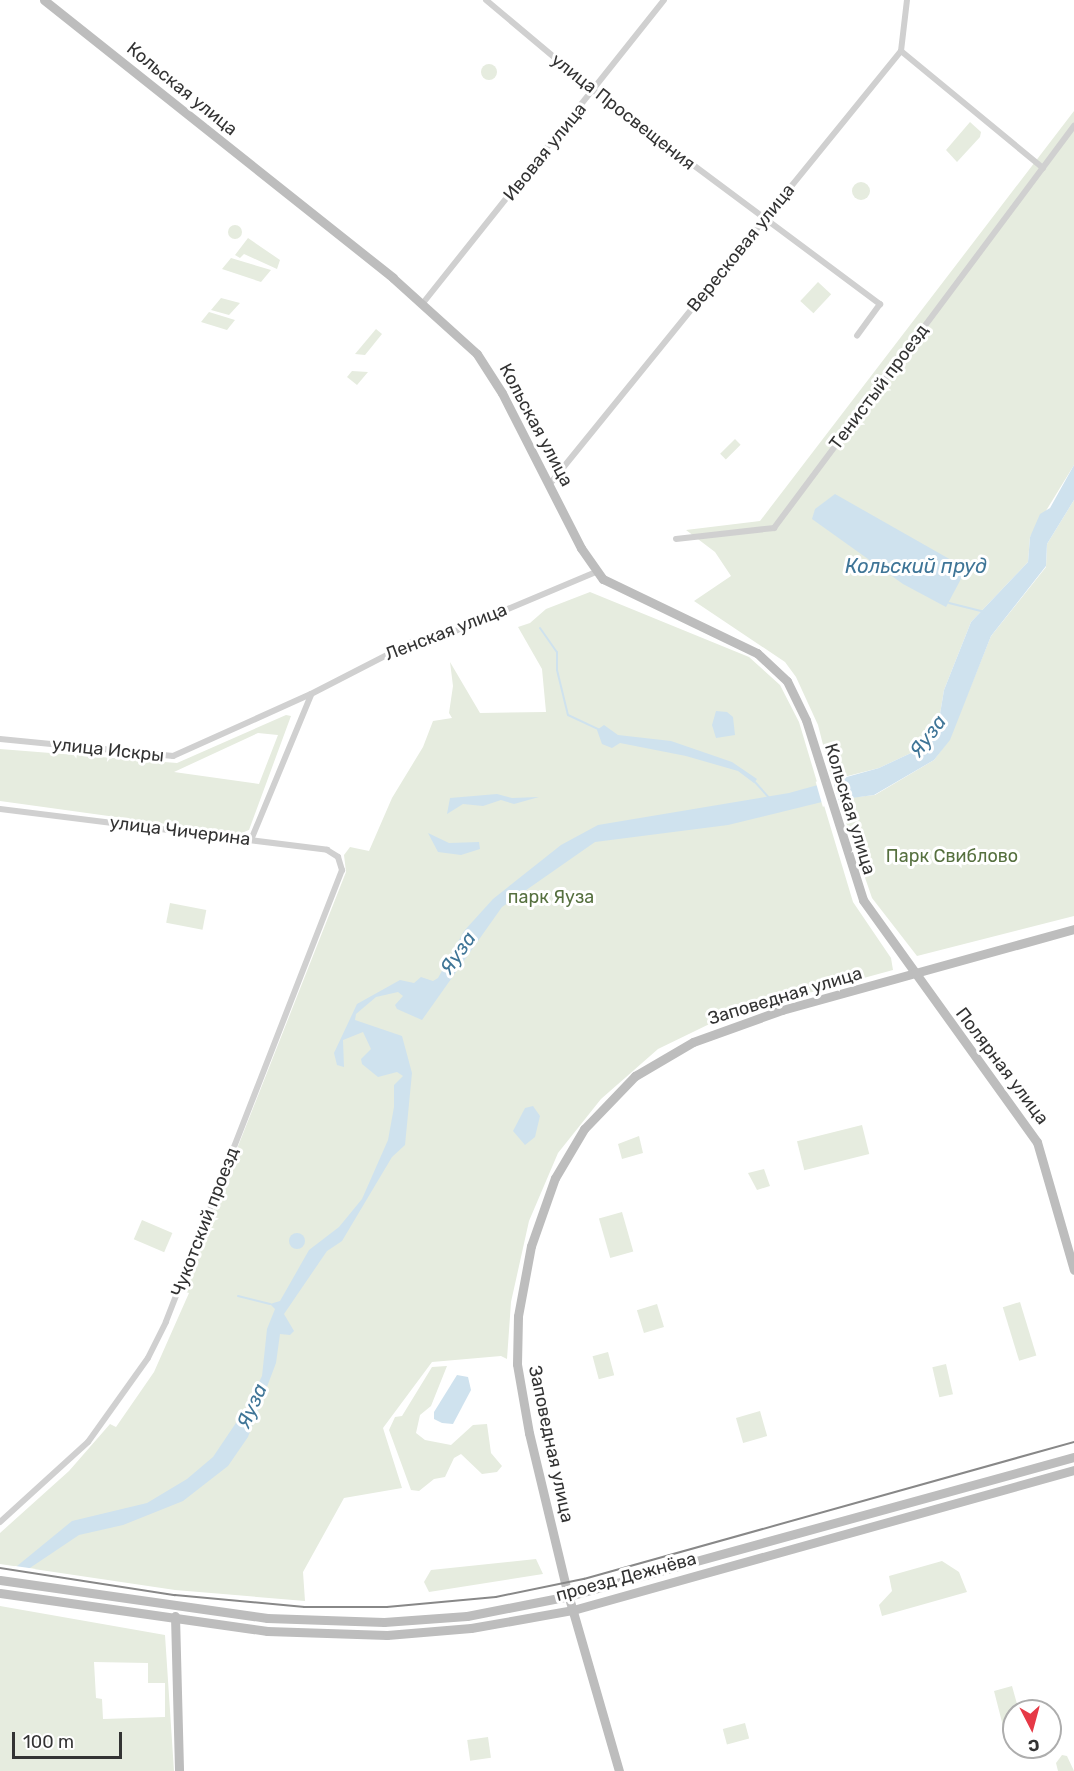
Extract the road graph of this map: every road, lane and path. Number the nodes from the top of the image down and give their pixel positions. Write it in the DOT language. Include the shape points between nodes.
graph roads {
  1 [pos="45,0"];
  2 [pos="486,0"];
  3 [pos="664,0"];
  4 [pos="907,0"];
  5 [pos="902,51"];
  6 [pos="594,91"];
  7 [pos="1074,126"];
  8 [pos="1042,168"];
  9 [pos="763,221"];
  10 [pos="423,303"];
  11 [pos="857,336"];
  12 [pos="549,485"];
  13 [pos="676,539"];
  14 [pos="597,572"];
  15 [pos="311,694"];
  16 [pos="0,739"];
  17 [pos="0,809"];
  18 [pos="251,840"];
  19 [pos="340,877"];
  20 [pos="863,900"];
  21 [pos="1074,929"];
  22 [pos="914,975"];
  23 [pos="1074,1270"];
  24 [pos="1074,1457"];
  25 [pos="1074,1470"];
  26 [pos="0,1522"];
  27 [pos="0,1580"];
  28 [pos="0,1593"];
  29 [pos="569,1596"];
  30 [pos="175,1607"];
  31 [pos="573,1610"];
  32 [pos="175,1620"];
  33 [pos="179,1771"];
  34 [pos="619,1771"];
  1 -- 10 [label="main road, Кольская улица"];
  2 -- 6 [label="street, улица Просвещения"];
  3 -- 6 [label="street, Ивовая улица"];
  4 -- 5 [label="street"];
  5 -- 8 [label="street"];
  5 -- 9 [label="street, Вересковая улица"];
  6 -- 9 [label="street, улица Просвещения"];
  6 -- 10 [label="street, Ивовая улица"];
  7 -- 8 [label="street, Тенистый проезд"];
  8 -- 13 [label="street, Тенистый проезд" via="774,528"];
  9 -- 11 [label="street, улица Просвещения" via="880,304"];
  9 -- 12 [label="street, Вересковая улица"];
  10 -- 12 [label="main road, Кольская улица" via="483,362"];
  12 -- 14 [label="main road, Кольская улица"];
  14 -- 15 [label="street, Ленская улица" via="453,632 412,642"];
  14 -- 20 [label="main road, Кольская улица" via="612,585 757,653 772,666 798,701"];
  15 -- 16 [label="street, улица Искры" via="172,756"];
  15 -- 18 [label="street"];
  17 -- 18 [label="street, улица Чичерина"];
  18 -- 19 [label="street, улица Чичерина" via="333,852 341,863"];
  19 -- 26 [label="street, Чукотский проезд" via="166,1322 148,1358 88,1442"];
  20 -- 22 [label="main road, Полярная улица"];
  21 -- 22 [label="main road, Заповедная улица"];
  22 -- 23 [label="main road, Полярная улица" via="1037,1142"];
  22 -- 29 [label="main road, Заповедная улица" via="740,1022 693,1042 635,1076 584,1129 555,1178 531,1246 518,1316 516,1356 529,1433"];
  24 -- 29 [label="main road, проезд Дежнёва"];
  25 -- 31 [label="main road, проезд Дежнёва"];
  27 -- 30 [label="main road, проезд Дежнёва"];
  28 -- 32 [label="main road, проезд Дежнёва"];
  29 -- 30 [label="main road, проезд Дежнёва" via="476,1615 384,1622 267,1618"];
  29 -- 31 [label="main road, Заповедная улица"];
  30 -- 32 [label="main road"];
  31 -- 32 [label="main road, проезд Дежнёва" via="513,1622 404,1635 267,1631"];
  31 -- 34 [label="main road, Заповедная улица"];
  32 -- 33 [label="main road"];
}
